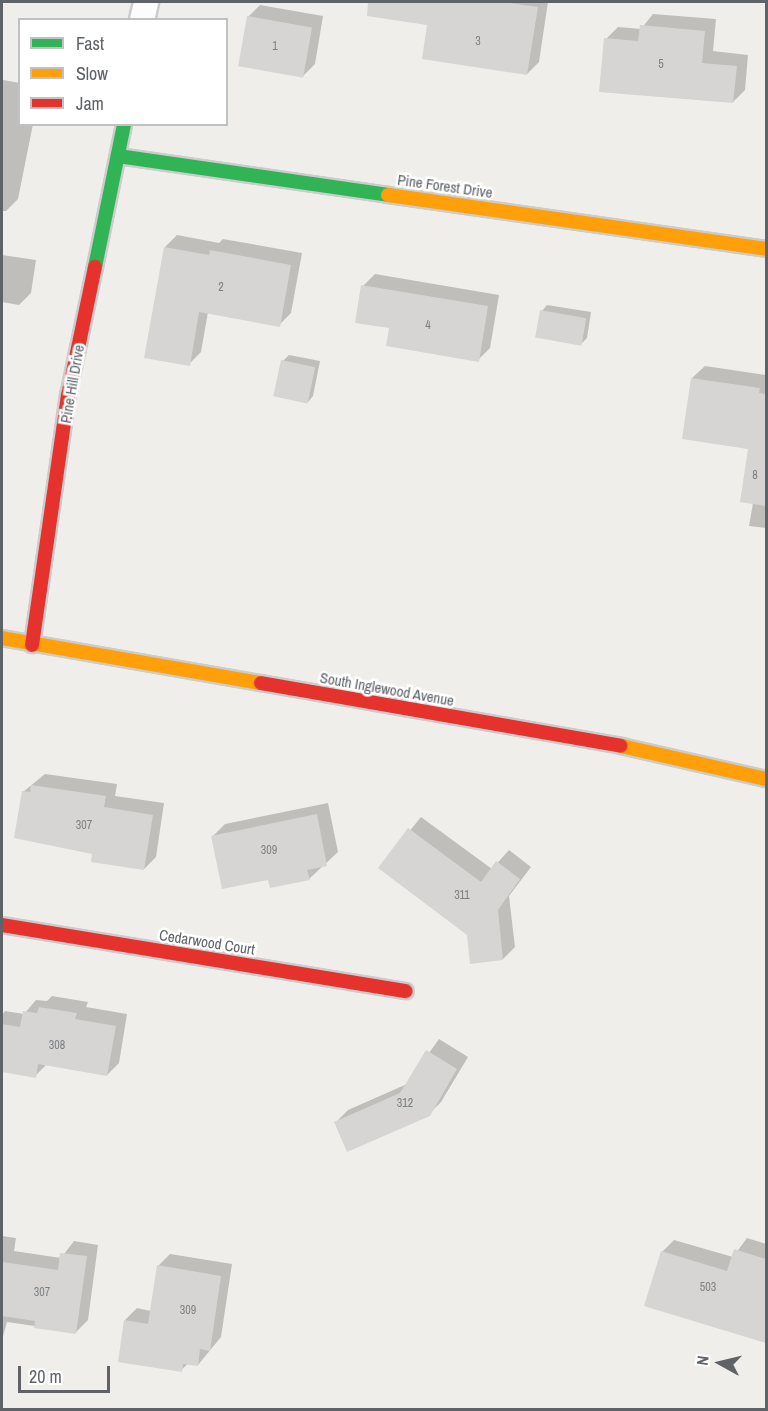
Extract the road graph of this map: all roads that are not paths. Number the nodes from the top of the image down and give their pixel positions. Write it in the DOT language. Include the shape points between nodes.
graph roads {
  1 [pos="146,2"];
  2 [pos="142,18"];
  3 [pos="124,126"];
  4 [pos="118,156"];
  5 [pos="766,249"];
  6 [pos="2,638"];
  7 [pos="32,645"];
  8 [pos="766,779"];
  9 [pos="2,925"];
  10 [pos="406,991"];
  1 -- 2 [label="street"];
  3 -- 4 [label="street, Pine Hill Drive"];
  4 -- 5 [label="street, Pine Forest Drive"];
  4 -- 7 [label="street, Pine Hill Drive" via="68,396"];
  6 -- 7 [label="street, South Inglewood Avenue"];
  7 -- 8 [label="street, South Inglewood Avenue" via="653,752"];
  9 -- 10 [label="street, Cedarwood Court"];
}
